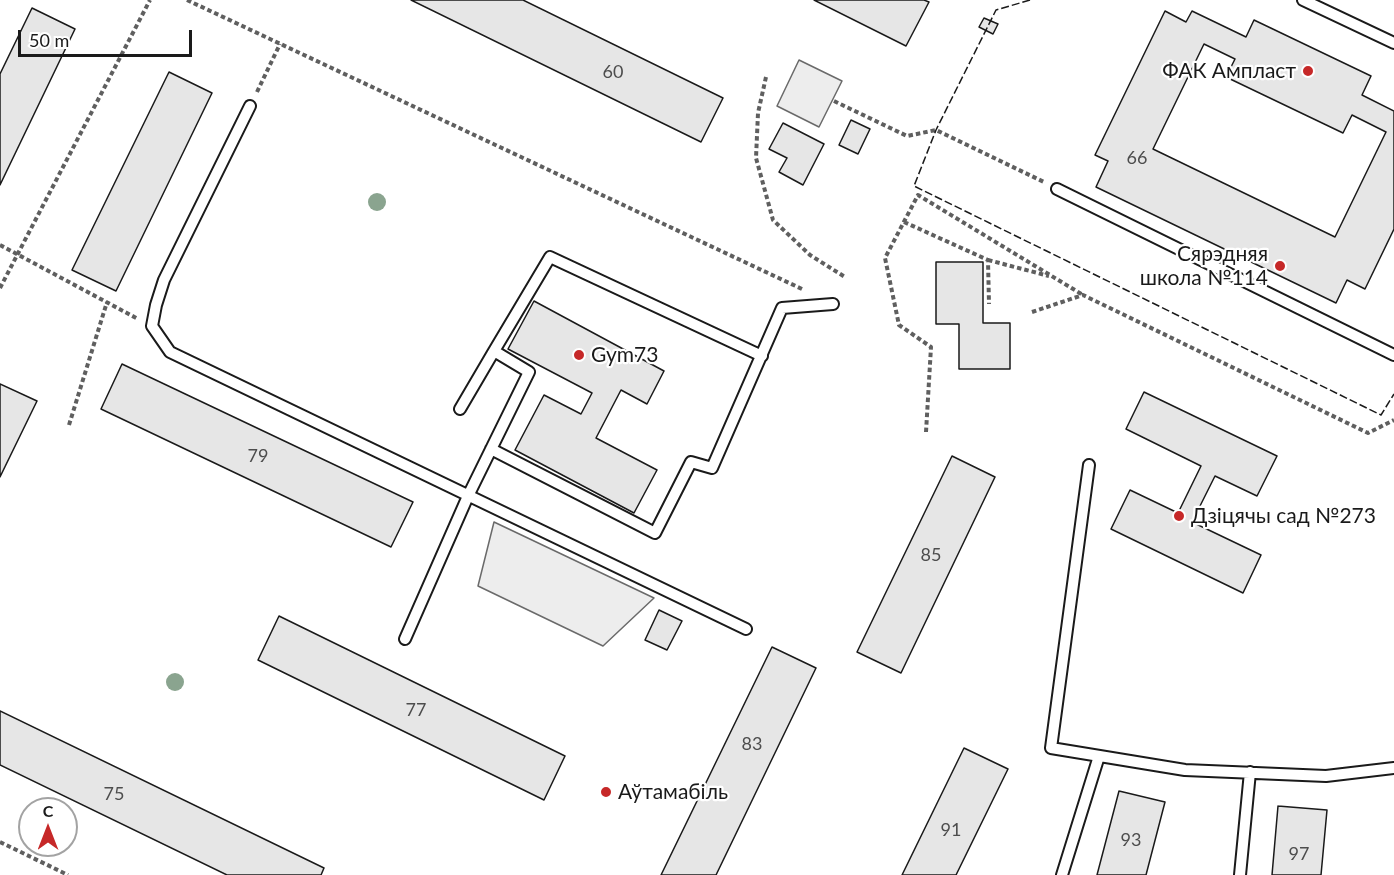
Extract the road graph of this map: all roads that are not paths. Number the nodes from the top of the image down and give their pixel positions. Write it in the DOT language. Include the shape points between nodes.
graph roads {
  1 [pos="1303,0"];
  2 [pos="1394,44"];
  3 [pos="250,106"];
  4 [pos="1057,189"];
  5 [pos="833,304"];
  6 [pos="494,351"];
  7 [pos="1394,354"];
  8 [pos="762,356"];
  9 [pos="459,409"];
  10 [pos="491,449"];
  11 [pos="1089,465"];
  12 [pos="468,496"];
  13 [pos="746,629"];
  14 [pos="405,639"];
  15 [pos="1099,756"];
  16 [pos="1394,768"];
  17 [pos="1250,772"];
  18 [pos="1062,875"];
  19 [pos="1240,875"];
  1 -- 2 [label="lane"];
  3 -- 12 [label="lane" via="164,280 152,326 170,352"];
  4 -- 7 [label="lane"];
  5 -- 8 [label="lane" via="782,308"];
  6 -- 8 [label="lane" via="550,257"];
  6 -- 9 [label="lane"];
  6 -- 10 [label="lane" via="530,372"];
  8 -- 10 [label="lane" via="712,468 691,462 655,533"];
  10 -- 12 [label="lane"];
  11 -- 15 [label="lane" via="1051,748"];
  12 -- 13 [label="lane"];
  12 -- 14 [label="lane"];
  15 -- 17 [label="lane" via="1185,770"];
  15 -- 18 [label="lane"];
  16 -- 17 [label="lane" via="1326,776"];
  17 -- 19 [label="lane"];
}
